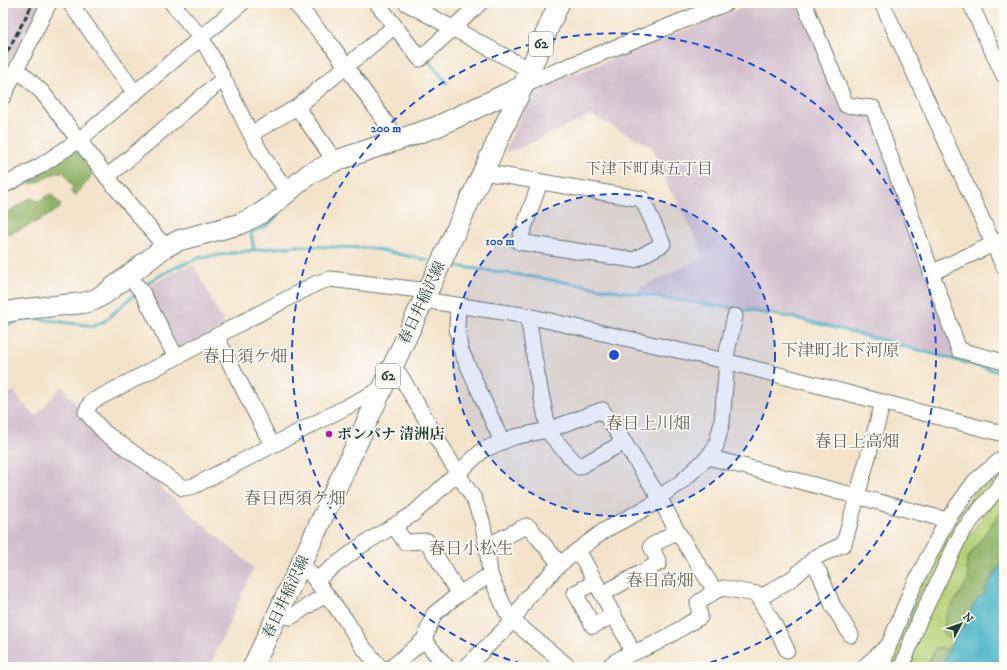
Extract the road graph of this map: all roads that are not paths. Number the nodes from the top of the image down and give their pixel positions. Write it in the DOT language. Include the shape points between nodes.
graph roads {
  1 [pos="49,3"];
  2 [pos="70,3"];
  3 [pos="172,3"];
  4 [pos="242,3"];
  5 [pos="295,3"];
  6 [pos="377,3"];
  7 [pos="406,3"];
  8 [pos="480,3"];
  9 [pos="559,3"];
  10 [pos="728,3"];
  11 [pos="804,3"];
  12 [pos="882,3"];
  13 [pos="970,3"];
  14 [pos="395,26"];
  15 [pos="453,28"];
  16 [pos="200,38"];
  17 [pos="347,66"];
  18 [pos="17,69"];
  19 [pos="1004,76"];
  20 [pos="526,78"];
  21 [pos="223,79"];
  22 [pos="135,93"];
  23 [pos="3,97"];
  24 [pos="297,106"];
  25 [pos="251,134"];
  26 [pos="79,140"];
  27 [pos="398,140"];
  28 [pos="335,161"];
  29 [pos="482,172"];
  30 [pos="107,177"];
  31 [pos="540,182"];
  32 [pos="3,186"];
  33 [pos="288,191"];
  34 [pos="999,241"];
  35 [pos="165,247"];
  36 [pos="1004,267"];
  37 [pos="931,273"];
  38 [pos="128,275"];
  39 [pos="426,296"];
  40 [pos="458,306"];
  41 [pos="3,313"];
  42 [pos="528,316"];
  43 [pos="735,316"];
  44 [pos="216,336"];
  45 [pos="176,357"];
  46 [pos="726,361"];
  47 [pos="1004,362"];
  48 [pos="392,368"];
  49 [pos="381,389"];
  50 [pos="883,402"];
  51 [pos="548,430"];
  52 [pos="1004,434"];
  53 [pos="502,442"];
  54 [pos="624,442"];
  55 [pos="272,445"];
  56 [pos="1004,446"];
  57 [pos="708,457"];
  58 [pos="1004,457"];
  59 [pos="458,474"];
  60 [pos="1004,480"];
  61 [pos="975,481"];
  62 [pos="857,496"];
  63 [pos="660,499"];
  64 [pos="947,520"];
  65 [pos="394,526"];
  66 [pos="677,531"];
  67 [pos="487,546"];
  68 [pos="578,550"];
  69 [pos="302,562"];
  70 [pos="811,562"];
  71 [pos="560,564"];
  72 [pos="490,575"];
  73 [pos="316,580"];
  74 [pos="599,588"];
  75 [pos="716,592"];
  76 [pos="326,594"];
  77 [pos="459,594"];
  78 [pos="756,594"];
  79 [pos="277,615"];
  80 [pos="614,615"];
  81 [pos="513,622"];
  82 [pos="851,635"];
  83 [pos="424,640"];
  84 [pos="889,645"];
  85 [pos="787,650"];
  86 [pos="632,653"];
  87 [pos="253,667"];
  88 [pos="380,667"];
  89 [pos="392,667"];
  90 [pos="447,667"];
  91 [pos="466,667"];
  92 [pos="568,667"];
  93 [pos="608,667"];
  94 [pos="864,667"];
  95 [pos="882,667"];
  96 [pos="902,667"];
  1 -- 18 [label="street"];
  2 -- 22 [label="street"];
  3 -- 16 [label="street"];
  4 -- 16 [label="street"];
  5 -- 17 [label="street"];
  6 -- 14 [label="street"];
  7 -- 15 [label="street"];
  8 -- 15 [label="street"];
  9 -- 20 [label="main road, 春日井稲沢線 / 62"];
  10 -- 20 [label="street" via="544,76"];
  11 -- 37 [label="street" via="846,105 873,108"];
  12 -- 34 [label="street"];
  13 -- 19 [label="street"];
  14 -- 15 [label="street" via="420,59"];
  14 -- 17 [label="street"];
  15 -- 20 [label="street"];
  16 -- 21 [label="street"];
  16 -- 22 [label="street"];
  17 -- 24 [label="street"];
  17 -- 27 [label="street"];
  18 -- 23 [label="street"];
  18 -- 26 [label="street" via="42,92"];
  20 -- 27 [label="main road" via="436,127"];
  20 -- 29 [label="main road, 春日井稲沢線 / 62"];
  21 -- 25 [label="street"];
  21 -- 30 [label="street"];
  22 -- 26 [label="street"];
  24 -- 25 [label="street"];
  24 -- 28 [label="street"];
  25 -- 33 [label="street"];
  26 -- 30 [label="street"];
  26 -- 32 [label="street" via="40,166"];
  27 -- 28 [label="main road"];
  28 -- 33 [label="main road" via="309,174"];
  29 -- 31 [label="street"];
  29 -- 39 [label="main road, 春日井稲沢線 / 62"];
  30 -- 35 [label="street"];
  31 -- 31 [label="street" via="642,199 664,244 634,260 519,242"];
  33 -- 35 [label="main road" via="258,215 240,224 180,240"];
  34 -- 36 [label="street"];
  34 -- 37 [label="street"];
  35 -- 38 [label="main road"];
  37 -- 47 [label="street" via="959,350"];
  38 -- 41 [label="main road" via="106,293 89,301"];
  38 -- 45 [label="street" via="142,292"];
  39 -- 40 [label="street"];
  39 -- 44 [label="street" via="330,278"];
  39 -- 48 [label="main road, 春日井稲沢線 / 62"];
  40 -- 42 [label="street"];
  40 -- 53 [label="street" via="460,348"];
  42 -- 46 [label="street"];
  42 -- 51 [label="street"];
  43 -- 46 [label="street"];
  44 -- 45 [label="street"];
  44 -- 55 [label="street"];
  45 -- 55 [label="street" via="91,402 86,412 105,433 183,488 194,486"];
  46 -- 50 [label="street"];
  46 -- 57 [label="street" via="722,422 716,446"];
  48 -- 49 [label="main road, 春日井稲沢線 / 62"];
  48 -- 59 [label="street" via="400,375"];
  49 -- 55 [label="street"];
  49 -- 69 [label="main road, 春日井稲沢線 / 62"];
  50 -- 52 [label="street"];
  50 -- 62 [label="street"];
  51 -- 53 [label="street"];
  51 -- 54 [label="street" via="602,410"];
  51 -- 54 [label="street" via="579,467"];
  53 -- 59 [label="street" via="483,450"];
  54 -- 63 [label="street"];
  56 -- 61 [label="street"];
  57 -- 62 [label="street"];
  57 -- 63 [label="street"];
  58 -- 61 [label="street"];
  59 -- 65 [label="street" via="413,514"];
  59 -- 67 [label="street" via="474,499"];
  60 -- 96 [label="street" via="962,532 918,623"];
  61 -- 64 [label="street"];
  62 -- 64 [label="street"];
  62 -- 70 [label="street" via="844,544"];
  63 -- 66 [label="street"];
  63 -- 68 [label="street" via="605,530"];
  64 -- 84 [label="street" via="911,591"];
  65 -- 73 [label="street" via="362,545"];
  65 -- 77 [label="street" via="405,542 427,541"];
  66 -- 74 [label="street" via="651,546 659,563"];
  66 -- 75 [label="street"];
  67 -- 71 [label="street" via="526,526"];
  67 -- 72 [label="street"];
  68 -- 71 [label="street"];
  68 -- 74 [label="street"];
  69 -- 73 [label="street"];
  69 -- 79 [label="main road, 春日井稲沢線 / 62"];
  70 -- 78 [label="street" via="793,578 765,595"];
  70 -- 82 [label="street" via="819,572 833,606"];
  71 -- 81 [label="street" via="527,598"];
  72 -- 77 [label="street"];
  72 -- 81 [label="street"];
  73 -- 76 [label="street"];
  74 -- 80 [label="street"];
  74 -- 80 [label="street" via="575,593 593,626"];
  75 -- 78 [label="street" via="723,588"];
  75 -- 86 [label="street" via="698,603 700,617 652,645"];
  76 -- 79 [label="street" via="291,617"];
  76 -- 88 [label="street"];
  77 -- 83 [label="street" via="434,614"];
  78 -- 85 [label="street"];
  79 -- 87 [label="main road, 春日井稲沢線 / 62"];
  80 -- 86 [label="street"];
  81 -- 91 [label="street"];
  81 -- 92 [label="street"];
  83 -- 89 [label="street"];
  83 -- 90 [label="street"];
  84 -- 94 [label="street"];
  84 -- 95 [label="street"];
  86 -- 93 [label="street"];
}
